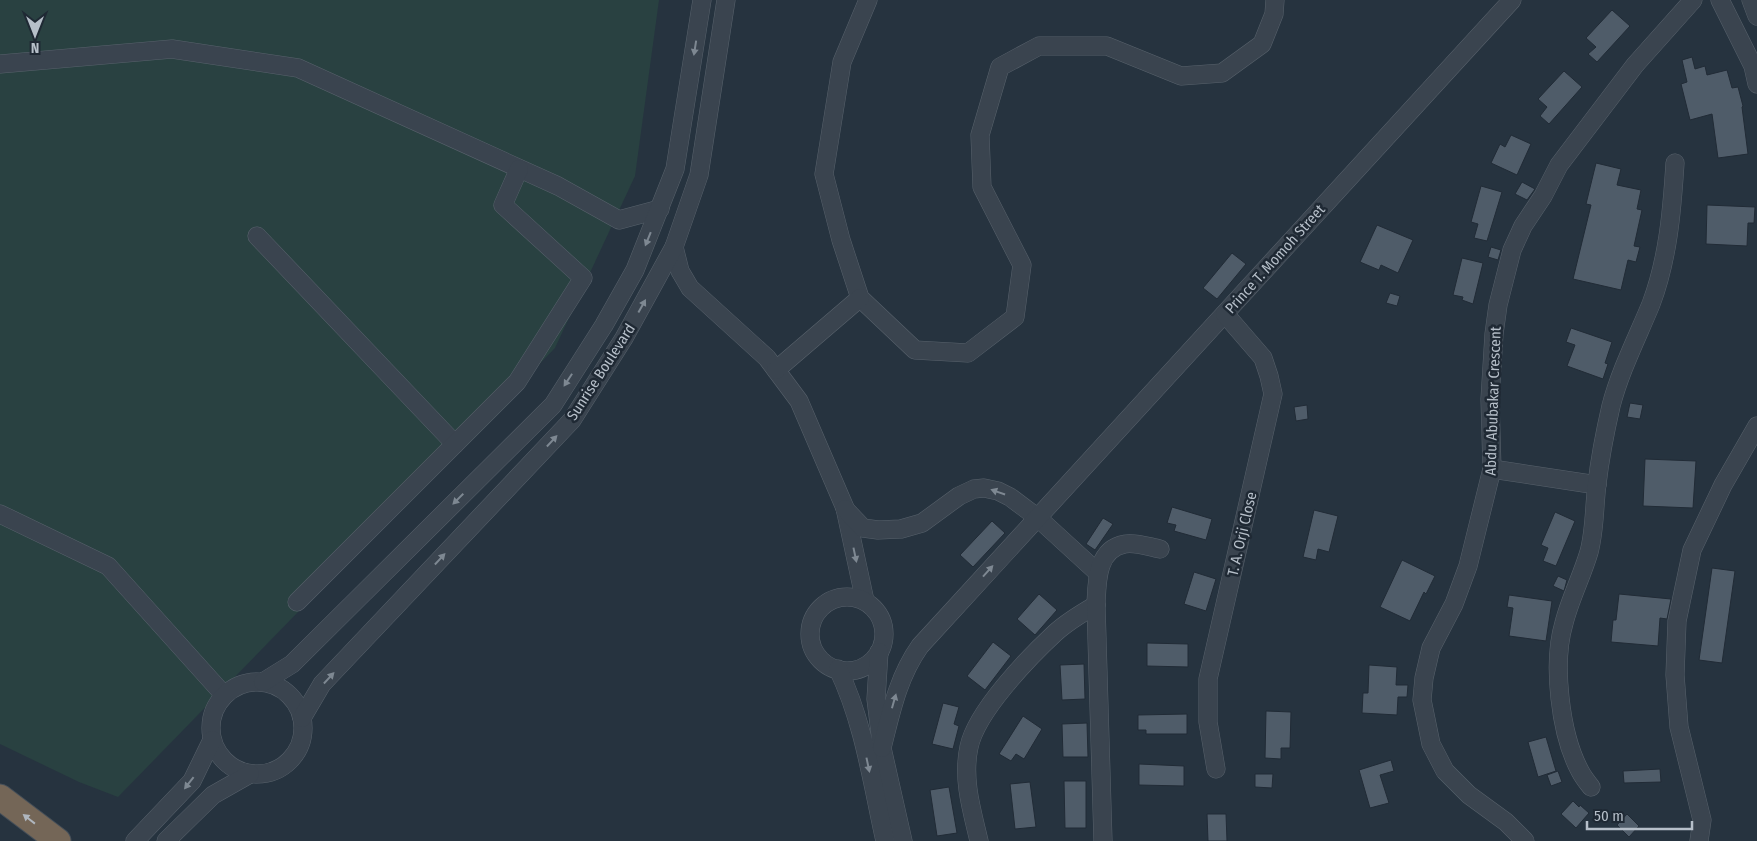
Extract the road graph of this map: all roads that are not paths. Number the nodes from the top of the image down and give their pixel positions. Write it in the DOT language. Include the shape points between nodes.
graph roads {
  1 [pos="702,0"];
  2 [pos="726,0"];
  3 [pos="868,0"];
  4 [pos="1274,0"];
  5 [pos="1512,0"];
  6 [pos="1693,0"];
  7 [pos="1720,0"];
  8 [pos="1751,0"];
  9 [pos="1757,16"];
  10 [pos="0,64"];
  11 [pos="1757,84"];
  12 [pos="1675,163"];
  13 [pos="519,169"];
  14 [pos="660,209"];
  15 [pos="257,236"];
  16 [pos="674,247"];
  17 [pos="860,298"];
  18 [pos="1225,314"];
  19 [pos="776,370"];
  20 [pos="1757,426"];
  21 [pos="455,444"];
  22 [pos="1492,469"];
  23 [pos="1597,485"];
  24 [pos="845,508"];
  25 [pos="0,514"];
  26 [pos="1038,518"];
  27 [pos="1160,548"];
  28 [pos="1097,572"];
  29 [pos="865,601"];
  30 [pos="297,602"];
  31 [pos="1096,605"];
  32 [pos="879,652"];
  33 [pos="838,669"];
  34 [pos="263,682"];
  35 [pos="224,695"];
  36 [pos="302,718"];
  37 [pos="212,740"];
  38 [pos="882,748"];
  39 [pos="1216,769"];
  40 [pos="250,774"];
  41 [pos="1591,787"];
  42 [pos="0,797"];
  43 [pos="58,841"];
  44 [pos="135,841"];
  45 [pos="166,841"];
  46 [pos="885,841"];
  47 [pos="903,841"];
  48 [pos="979,841"];
  49 [pos="1103,841"];
  50 [pos="1525,841"];
  51 [pos="1699,841"];
  1 -- 14 [label="street, Sunrise Boulevard, one-way" via="675,169"];
  2 -- 16 [label="street, Sunrise Boulevard" via="699,176"];
  3 -- 17 [label="street" via="842,62 824,174"];
  4 -- 17 [label="street" via="1274,14 1262,44 1222,73 1181,76 1107,46 1040,46 1000,68 980,136 982,187 1022,265 1015,317 968,354 916,350"];
  5 -- 18 [label="street, Prince T. Momoh Street"];
  6 -- 22 [label="street, Abdu Abubakar Crescent" via="1635,65 1559,164 1512,250 1494,334 1490,399"];
  7 -- 11 [label="street" via="1753,66"];
  8 -- 9 [label="street"];
  10 -- 13 [label="street" via="172,49 298,68"];
  12 -- 23 [label="street" via="1672,212 1662,265 1651,303 1627,358 1612,404"];
  13 -- 14 [label="street" via="558,186 619,220"];
  13 -- 21 [label="street" via="504,206 583,278 517,382"];
  14 -- 34 [label="street, Sunrise Boulevard, one-way" via="635,270 552,405 292,664"];
  15 -- 21 [label="street"];
  16 -- 19 [label="street" via="680,271 690,288"];
  36 -- 16 [label="street, Sunrise Boulevard, one-way" via="322,684 572,420 624,338"];
  17 -- 19 [label="street"];
  18 -- 26 [label="street, Prince T. Momoh Street"];
  18 -- 39 [label="street, T. A. Orji Close" via="1263,358 1273,394 1208,679 1208,722"];
  19 -- 24 [label="street" via="799,401"];
  20 -- 51 [label="street" via="1723,484 1692,550 1677,621 1675,675 1679,726 1702,820"];
  21 -- 30 [label="street"];
  22 -- 23 [label="street"];
  22 -- 50 [label="street, Abdu Abubakar Crescent" via="1468,566 1454,604 1431,648 1422,700 1431,744 1445,771"];
  23 -- 41 [label="street" via="1589,551 1563,624 1559,653 1561,710 1580,772"];
  26 -- 24 [label="street, one-way" via="998,490 984,488 959,496 922,523 901,529 863,528"];
  24 -- 29 [label="street, one-way"];
  25 -- 35 [label="street" via="108,566"];
  26 -- 28 [label="street"];
  38 -- 26 [label="street, Prince T. Momoh Street, one-way" via="908,663"];
  27 -- 28 [label="street" via="1131,544 1114,548"];
  28 -- 31 [label="street"];
  29 -- 32 [label="street" via="874,608 884,629 884,641"];
  29 -- 33 [label="street" via="853,597 829,601 813,620 810,632 817,656"];
  31 -- 48 [label="street" via="1056,632 1005,686 980,720 969,746 966,771"];
  31 -- 49 [label="street"];
  32 -- 33 [label="street" via="862,668"];
  32 -- 38 [label="street" via="876,699"];
  33 -- 46 [label="street, one-way" via="862,735"];
  34 -- 35 [label="street" via="235,686"];
  34 -- 36 [label="street" via="288,693"];
  35 -- 37 [label="street" via="212,716"];
  36 -- 40 [label="street" via="303,733 291,759 272,771"];
  37 -- 40 [label="street" via="226,763"];
  37 -- 44 [label="street, one-way" via="192,781"];
  38 -- 47 [label="street"];
  40 -- 45 [label="street" via="213,795"];
  43 -- 42 [label="highway, one-way"];
}
